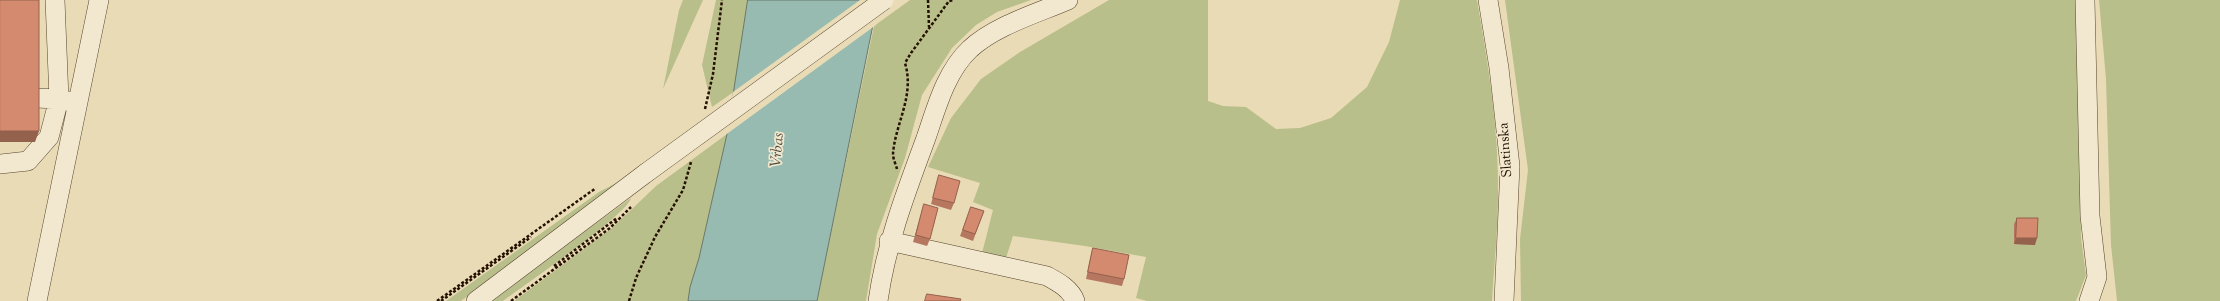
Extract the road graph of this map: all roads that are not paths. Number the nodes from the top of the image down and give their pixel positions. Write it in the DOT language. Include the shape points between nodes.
graph roads {
  1 [pos="55,0"];
  2 [pos="99,0"];
  3 [pos="884,0"];
  4 [pos="1068,0"];
  5 [pos="1488,0"];
  6 [pos="2085,0"];
  7 [pos="35,98"];
  8 [pos="68,101"];
  9 [pos="0,164"];
  10 [pos="889,240"];
  11 [pos="37,301"];
  12 [pos="476,301"];
  13 [pos="878,301"];
  14 [pos="1075,301"];
  15 [pos="1504,301"];
  16 [pos="2089,301"];
  1 -- 8 [label="street"];
  2 -- 8 [label="street"];
  3 -- 12 [label="street, bridge" via="646,173"];
  4 -- 10 [label="street" via="995,32 970,49 955,69 940,99"];
  5 -- 15 [label="street, Slatinska" via="1510,166"];
  6 -- 16 [label="street" via="2090,216 2096,277"];
  7 -- 8 [label="street"];
  8 -- 9 [label="street" via="40,150 28,161"];
  8 -- 11 [label="street"];
  10 -- 13 [label="street"];
  10 -- 14 [label="street" via="1047,276 1063,285"];
}
